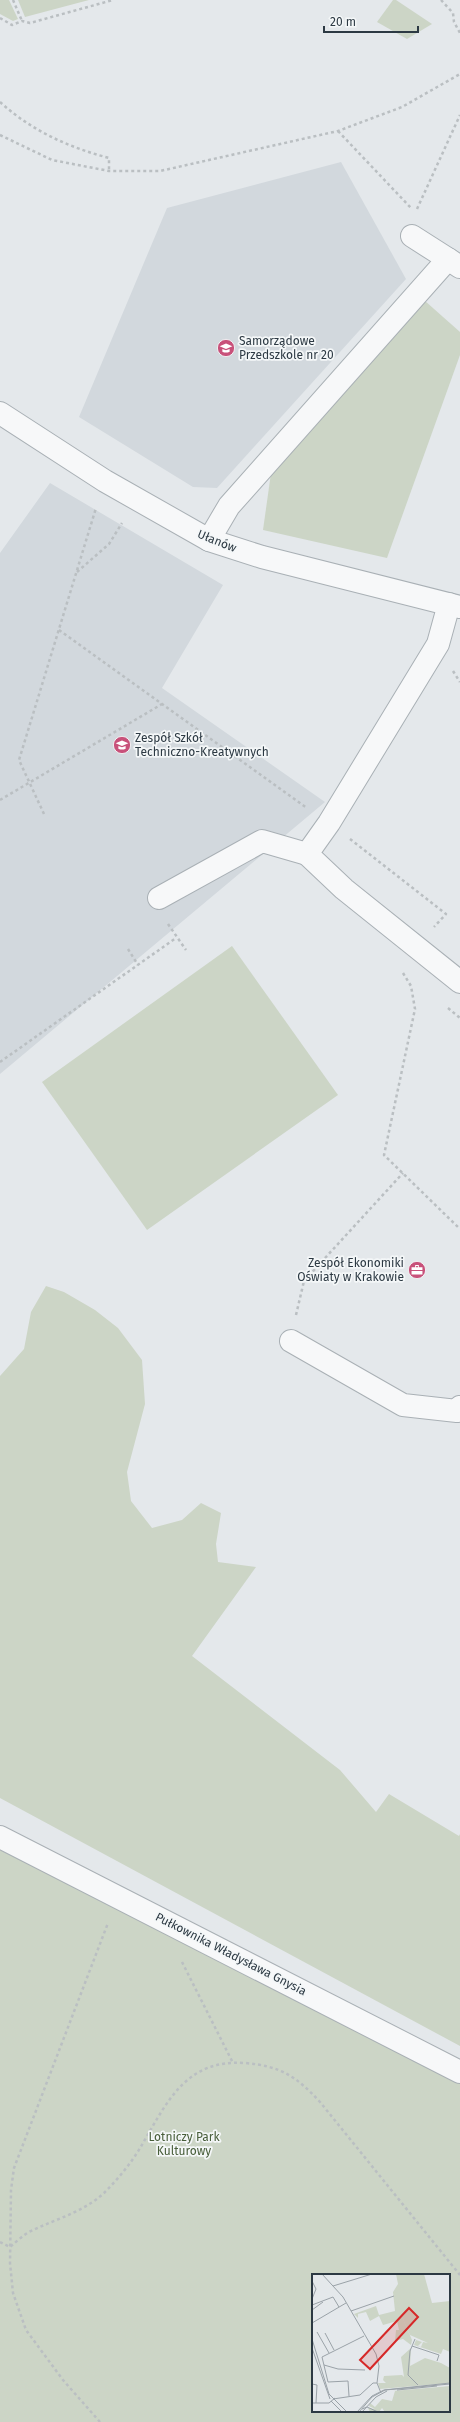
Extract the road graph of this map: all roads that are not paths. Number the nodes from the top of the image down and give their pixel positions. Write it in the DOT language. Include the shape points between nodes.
graph roads {
  1 [pos="412,236"];
  2 [pos="454,263"];
  3 [pos="0,413"];
  4 [pos="208,540"];
  5 [pos="455,606"];
  6 [pos="307,854"];
  7 [pos="159,898"];
  8 [pos="460,982"];
  9 [pos="291,1341"];
  10 [pos="460,1407"];
  11 [pos="0,1837"];
  12 [pos="460,2072"];
  1 -- 2 [label="street"];
  2 -- 4 [label="street" via="229,506"];
  3 -- 4 [label="street, Ułanów" via="136,500"];
  4 -- 5 [label="street, Ułanów" via="262,557"];
  5 -- 6 [label="street" via="438,644 329,823"];
  6 -- 7 [label="street" via="262,841"];
  6 -- 8 [label="street" via="344,888"];
  9 -- 10 [label="street" via="403,1405 457,1411"];
  11 -- 12 [label="street, Pułkownika Władysława Gnysia"];
}
